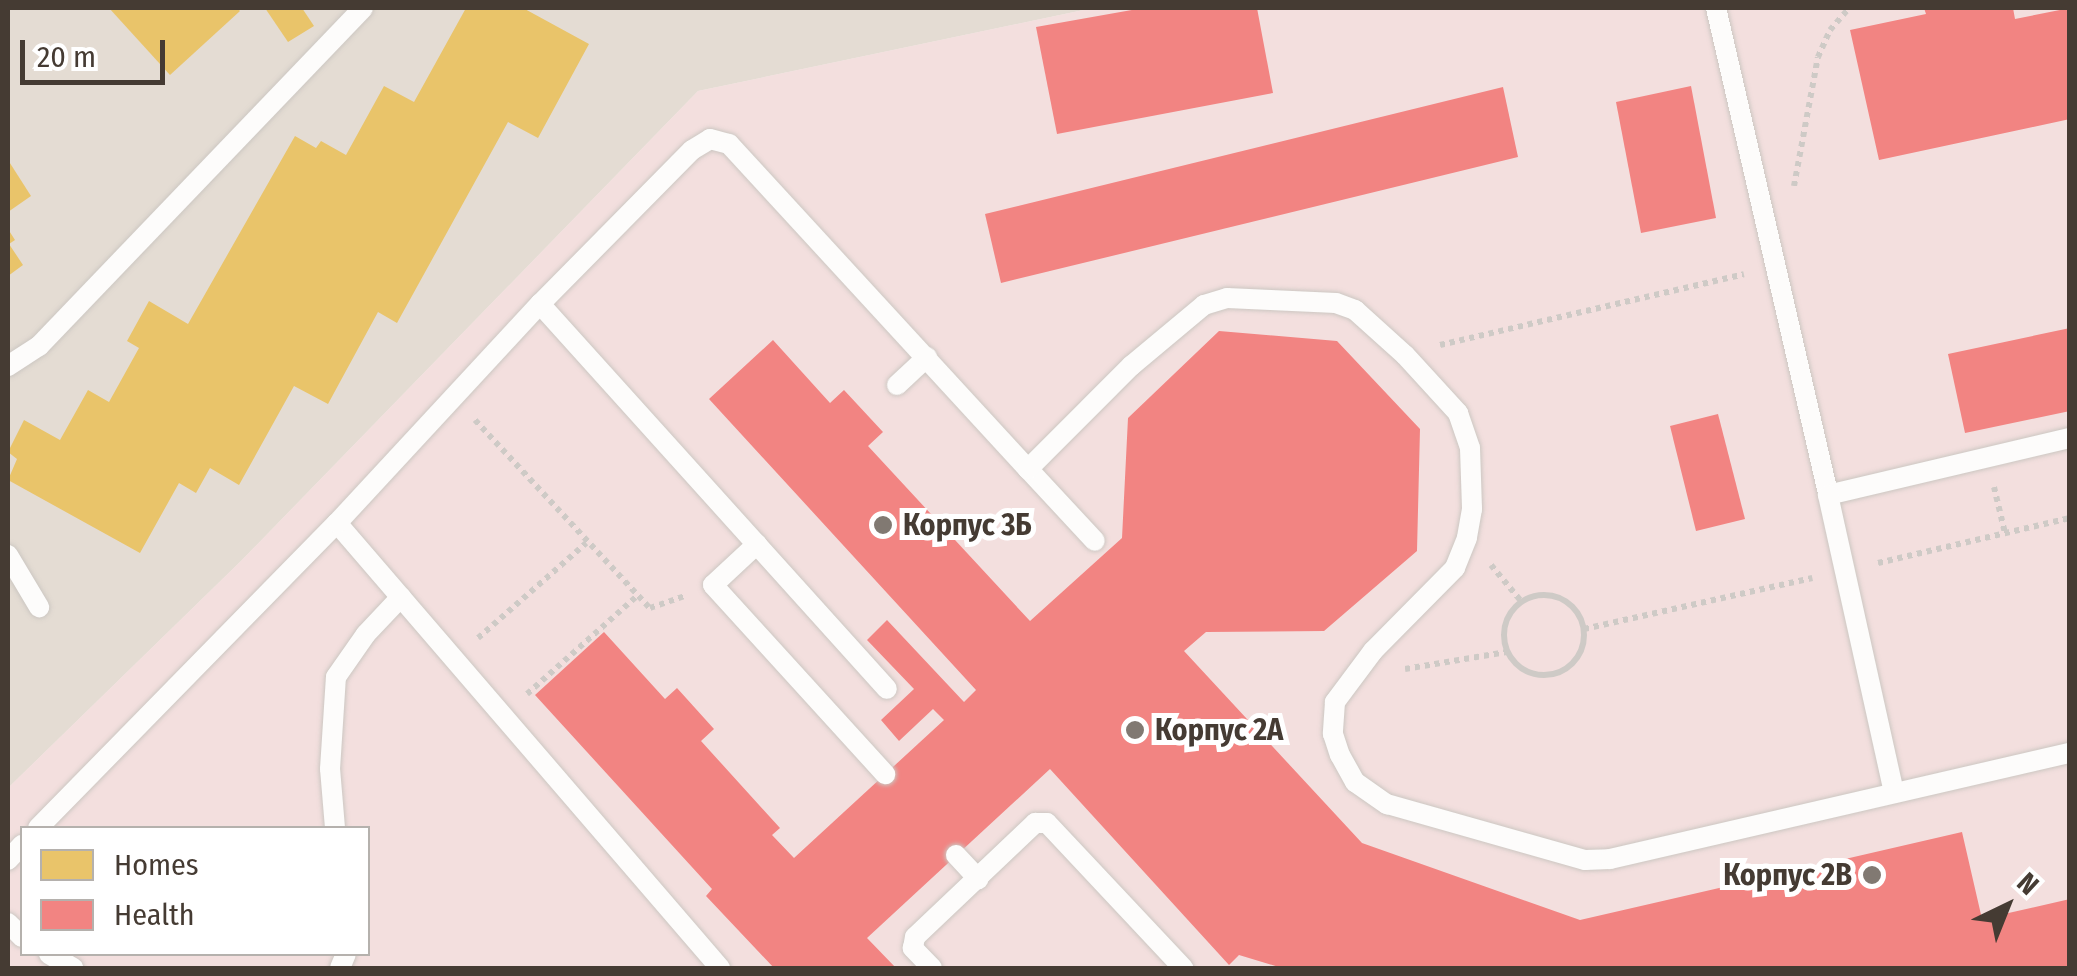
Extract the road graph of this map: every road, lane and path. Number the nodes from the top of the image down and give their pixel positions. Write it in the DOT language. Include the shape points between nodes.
graph roads {
  1 [pos="363,8"];
  2 [pos="1716,8"];
  3 [pos="1849,8"];
  4 [pos="1793,190"];
  5 [pos="1772,248"];
  6 [pos="540,304"];
  7 [pos="1405,354"];
  8 [pos="927,357"];
  9 [pos="8,366"];
  10 [pos="898,385"];
  11 [pos="454,397"];
  12 [pos="2070,438"];
  13 [pos="1028,469"];
  14 [pos="1828,495"];
  15 [pos="337,523"];
  16 [pos="1095,540"];
  17 [pos="586,542"];
  18 [pos="757,544"];
  19 [pos="8,556"];
  20 [pos="713,586"];
  21 [pos="638,596"];
  22 [pos="400,597"];
  23 [pos="39,607"];
  24 [pos="1507,652"];
  25 [pos="454,659"];
  26 [pos="1348,679"];
  27 [pos="887,688"];
  28 [pos="503,716"];
  29 [pos="2070,753"];
  30 [pos="885,774"];
  31 [pos="1894,793"];
  32 [pos="40,826"];
  33 [pos="335,826"];
  34 [pos="956,856"];
  35 [pos="978,879"];
  36 [pos="720,968"];
  37 [pos="932,968"];
  38 [pos="1182,968"];
  1 -- 9 [label="lane" via="39,346"];
  2 -- 5 [label="lane"];
  3 -- 4 [label="path" via="1818,57"];
  5 -- 7 [label="path" via="1761,270"];
  5 -- 14 [label="lane"];
  6 -- 8 [label="lane" via="710,139 730,144"];
  6 -- 11 [label="lane"];
  6 -- 18 [label="lane"];
  7 -- 13 [label="lane" via="1355,310 1336,304 1228,298 1204,304"];
  7 -- 26 [label="lane" via="1458,413 1470,448 1468,538 1455,568"];
  8 -- 10 [label="lane"];
  8 -- 13 [label="lane"];
  11 -- 15 [label="lane"];
  11 -- 17 [label="path"];
  12 -- 14 [label="lane"];
  13 -- 16 [label="lane"];
  14 -- 31 [label="lane"];
  15 -- 22 [label="lane"];
  15 -- 32 [label="lane"];
  17 -- 21 [label="path"];
  17 -- 25 [label="path"];
  18 -- 20 [label="lane"];
  18 -- 27 [label="lane"];
  19 -- 23 [label="lane"];
  20 -- 21 [label="path" via="650,608"];
  20 -- 30 [label="lane"];
  21 -- 28 [label="path"];
  22 -- 25 [label="lane"];
  22 -- 33 [label="lane" via="336,678 330,769"];
  24 -- 24 [label="path" via="1504,626 1530,597 1553,595 1580,616 1584,638 1566,669 1530,672"];
  24 -- 26 [label="path"];
  25 -- 28 [label="lane"];
  26 -- 31 [label="lane" via="1335,702 1333,734 1355,782 1387,804 1586,860"];
  28 -- 36 [label="lane"];
  29 -- 31 [label="lane"];
  34 -- 35 [label="lane"];
  35 -- 37 [label="lane" via="915,938 913,948"];
  35 -- 38 [label="lane" via="1035,823 1047,823"];
}
